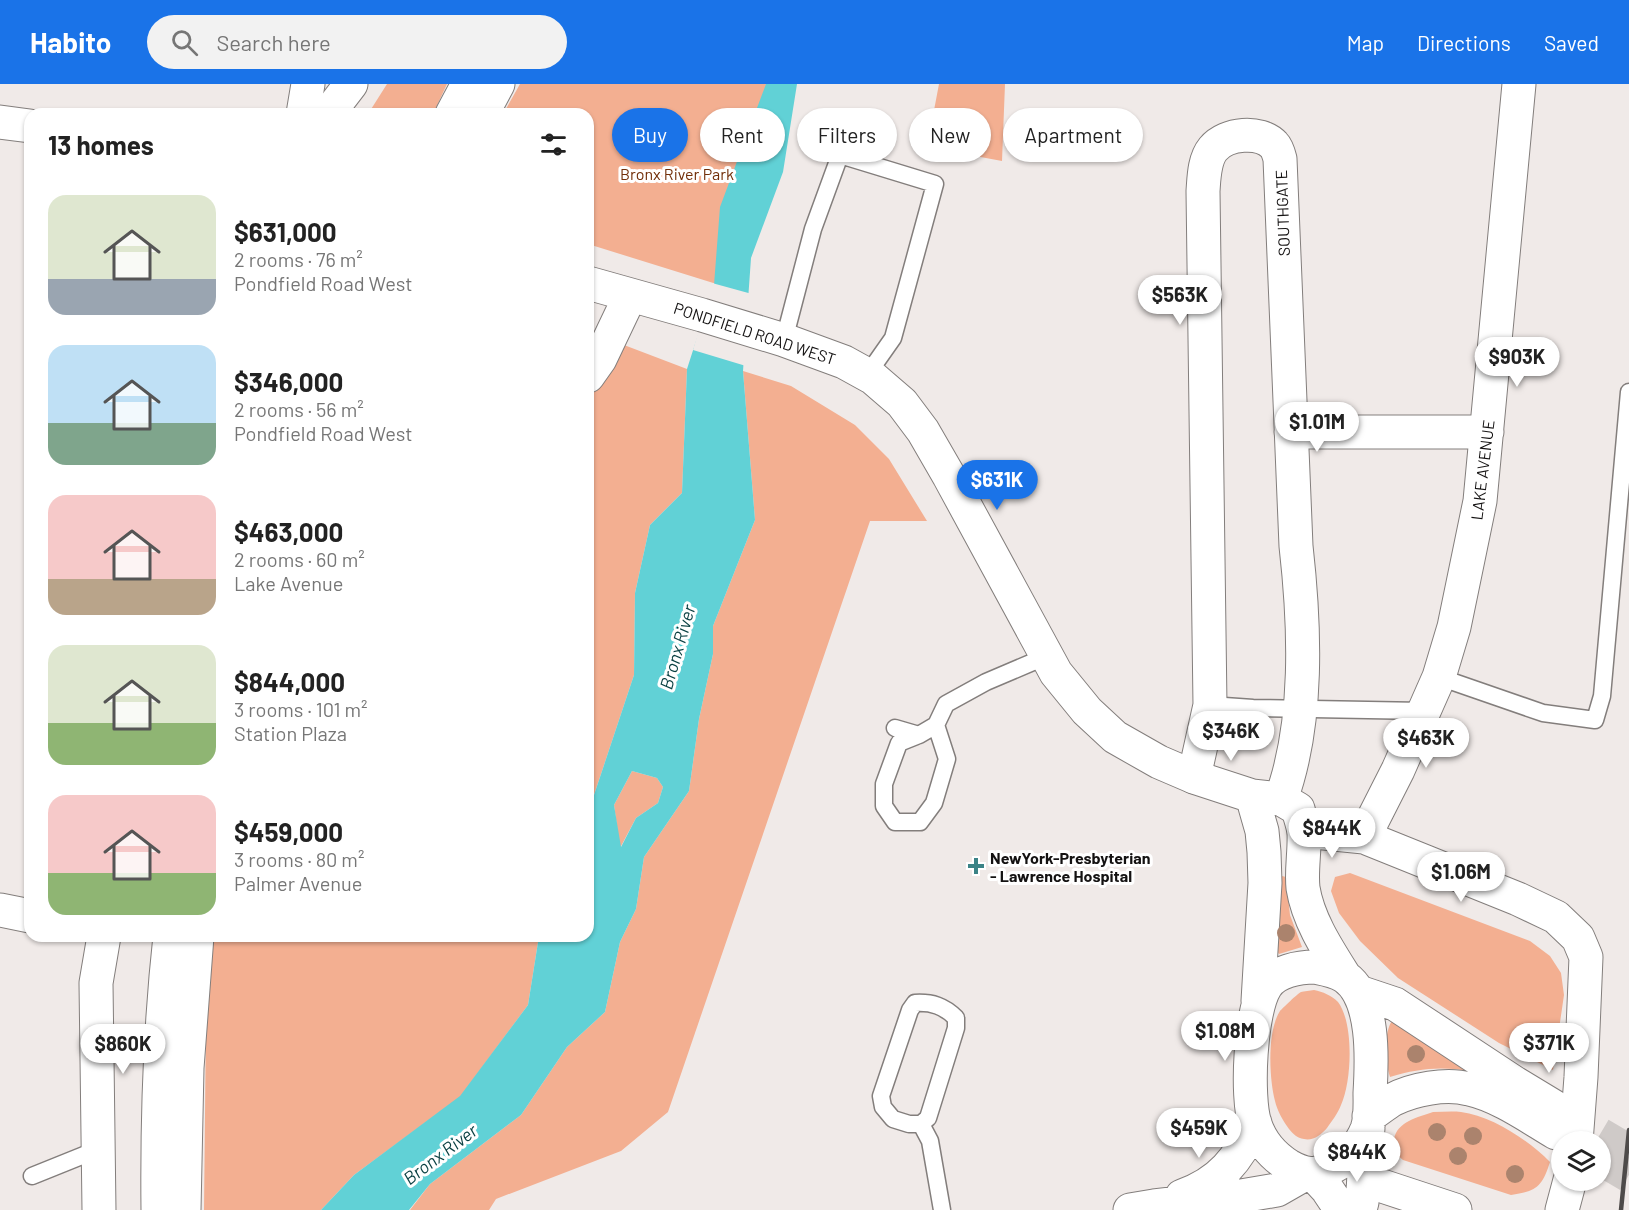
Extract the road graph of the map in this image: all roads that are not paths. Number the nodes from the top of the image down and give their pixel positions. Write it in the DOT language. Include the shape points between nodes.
graph roads {
  1 [pos="308,84"];
  2 [pos="351,84"];
  3 [pos="468,84"];
  4 [pos="498,84"];
  5 [pos="1519,84"];
  6 [pos="304,108"];
  7 [pos="333,108"];
  8 [pos="455,108"];
  9 [pos="485,108"];
  10 [pos="0,122"];
  11 [pos="24,125"];
  12 [pos="594,285"];
  13 [pos="630,296"];
  14 [pos="784,340"];
  15 [pos="594,368"];
  16 [pos="867,375"];
  17 [pos="1629,392"];
  18 [pos="1291,432"];
  19 [pos="1487,432"];
  20 [pos="1047,656"];
  21 [pos="1439,677"];
  22 [pos="1210,705"];
  23 [pos="1299,710"];
  24 [pos="1424,711"];
  25 [pos="936,725"];
  26 [pos="895,728"];
  27 [pos="919,735"];
  28 [pos="1194,777"];
  29 [pos="1267,798"];
  30 [pos="1304,831"];
  31 [pos="1364,837"];
  32 [pos="0,910"];
  33 [pos="24,915"];
  34 [pos="103,942"];
  35 [pos="169,942"];
  36 [pos="197,942"];
  37 [pos="1352,984"];
  38 [pos="1258,1001"];
  39 [pos="1369,1121"];
  40 [pos="1567,1121"];
  41 [pos="1255,1123"];
  42 [pos="921,1124"];
  43 [pos="99,1149"];
  44 [pos="1309,1174"];
  45 [pos="32,1176"];
  46 [pos="1567,1191"];
  47 [pos="1362,1195"];
  48 [pos="1142,1208"];
  49 [pos="99,1210"];
  50 [pos="158,1210"];
  51 [pos="184,1210"];
  52 [pos="942,1210"];
  53 [pos="1341,1210"];
  54 [pos="1455,1210"];
  55 [pos="1562,1210"];
  1 -- 6 [label="main road"];
  2 -- 7 [label="main road"];
  3 -- 8 [label="main road"];
  4 -- 9 [label="main road"];
  5 -- 19 [label="main road, LAKE AVENUE"];
  10 -- 11 [label="main road"];
  12 -- 13 [label="main road, PONDFIELD ROAD WEST"];
  13 -- 14 [label="main road, PONDFIELD ROAD WEST"];
  13 -- 15 [label="main road"];
  14 -- 16 [label="main road, PONDFIELD ROAD WEST" via="844,362"];
  14 -- 16 [label="lane" via="813,229 840,155 935,184 893,338"];
  16 -- 20 [label="main road, PONDFIELD ROAD WEST" via="902,403 923,431"];
  17 -- 21 [label="lane" via="1602,696 1594,720 1543,713"];
  18 -- 19 [label="main road"];
  18 -- 22 [label="main road, SOUTHGATE" via="1280,159 1275,146 1265,139 1239,135 1213,149 1205,166 1203,191"];
  18 -- 23 [label="main road, SOUTHGATE" via="1302,597"];
  19 -- 21 [label="main road, LAKE AVENUE" via="1480,501 1454,627"];
  20 -- 25 [label="lane" via="946,704"];
  20 -- 28 [label="main road, PONDFIELD ROAD WEST" via="1087,711 1115,738"];
  21 -- 24 [label="main road, LAKE AVENUE"];
  22 -- 23 [label="lane"];
  22 -- 28 [label="main road, SOUTHGATE"];
  23 -- 24 [label="lane"];
  23 -- 29 [label="main road, SOUTHGATE" via="1287,781"];
  24 -- 31 [label="main road, LAKE AVENUE"];
  25 -- 27 [label="lane"];
  25 -- 27 [label="lane" via="947,759 933,803 920,822 895,822 884,806 884,784 899,743"];
  26 -- 27 [label="lane"];
  28 -- 29 [label="main road, PONDFIELD ROAD WEST"];
  29 -- 30 [label="main road, PONDFIELD ROAD WEST" via="1298,809"];
  29 -- 38 [label="main road" via="1262,831 1264,883"];
  30 -- 31 [label="main road"];
  30 -- 37 [label="main road, PONDFIELD ROAD WEST" via="1303,890 1330,954"];
  31 -- 40 [label="main road" via="1518,899 1556,918 1578,938 1586,957"];
  32 -- 33 [label="main road"];
  34 -- 43 [label="main road" via="96,983"];
  35 -- 50 [label="main road" via="160,1070"];
  36 -- 51 [label="main road" via="187,1068"];
  37 -- 38 [label="main road" via="1330,971 1297,968 1267,984"];
  37 -- 39 [label="main road" via="1366,1009 1371,1046"];
  37 -- 40 [label="main road" via="1395,1004"];
  38 -- 41 [label="main road" via="1250,1073"];
  39 -- 40 [label="main road" via="1394,1099 1441,1087 1468,1089"];
  39 -- 44 [label="main road" via="1357,1148 1344,1161"];
  39 -- 47 [label="main road"];
  41 -- 44 [label="main road" via="1269,1149"];
  41 -- 48 [label="main road" via="1242,1149 1210,1183"];
  42 -- 42 [label="lane" via="928,1118 956,1028 956,1018 947,1009 926,1003 915,1004 910,1010 881,1096 892,1119"];
  42 -- 52 [label="lane" via="930,1141"];
  43 -- 45 [label="lane"];
  43 -- 49 [label="main road"];
  44 -- 48 [label="main road" via="1277,1190"];
  44 -- 53 [label="main road" via="1327,1189"];
  46 -- 55 [label="main road"];
  47 -- 54 [label="main road"];
}
